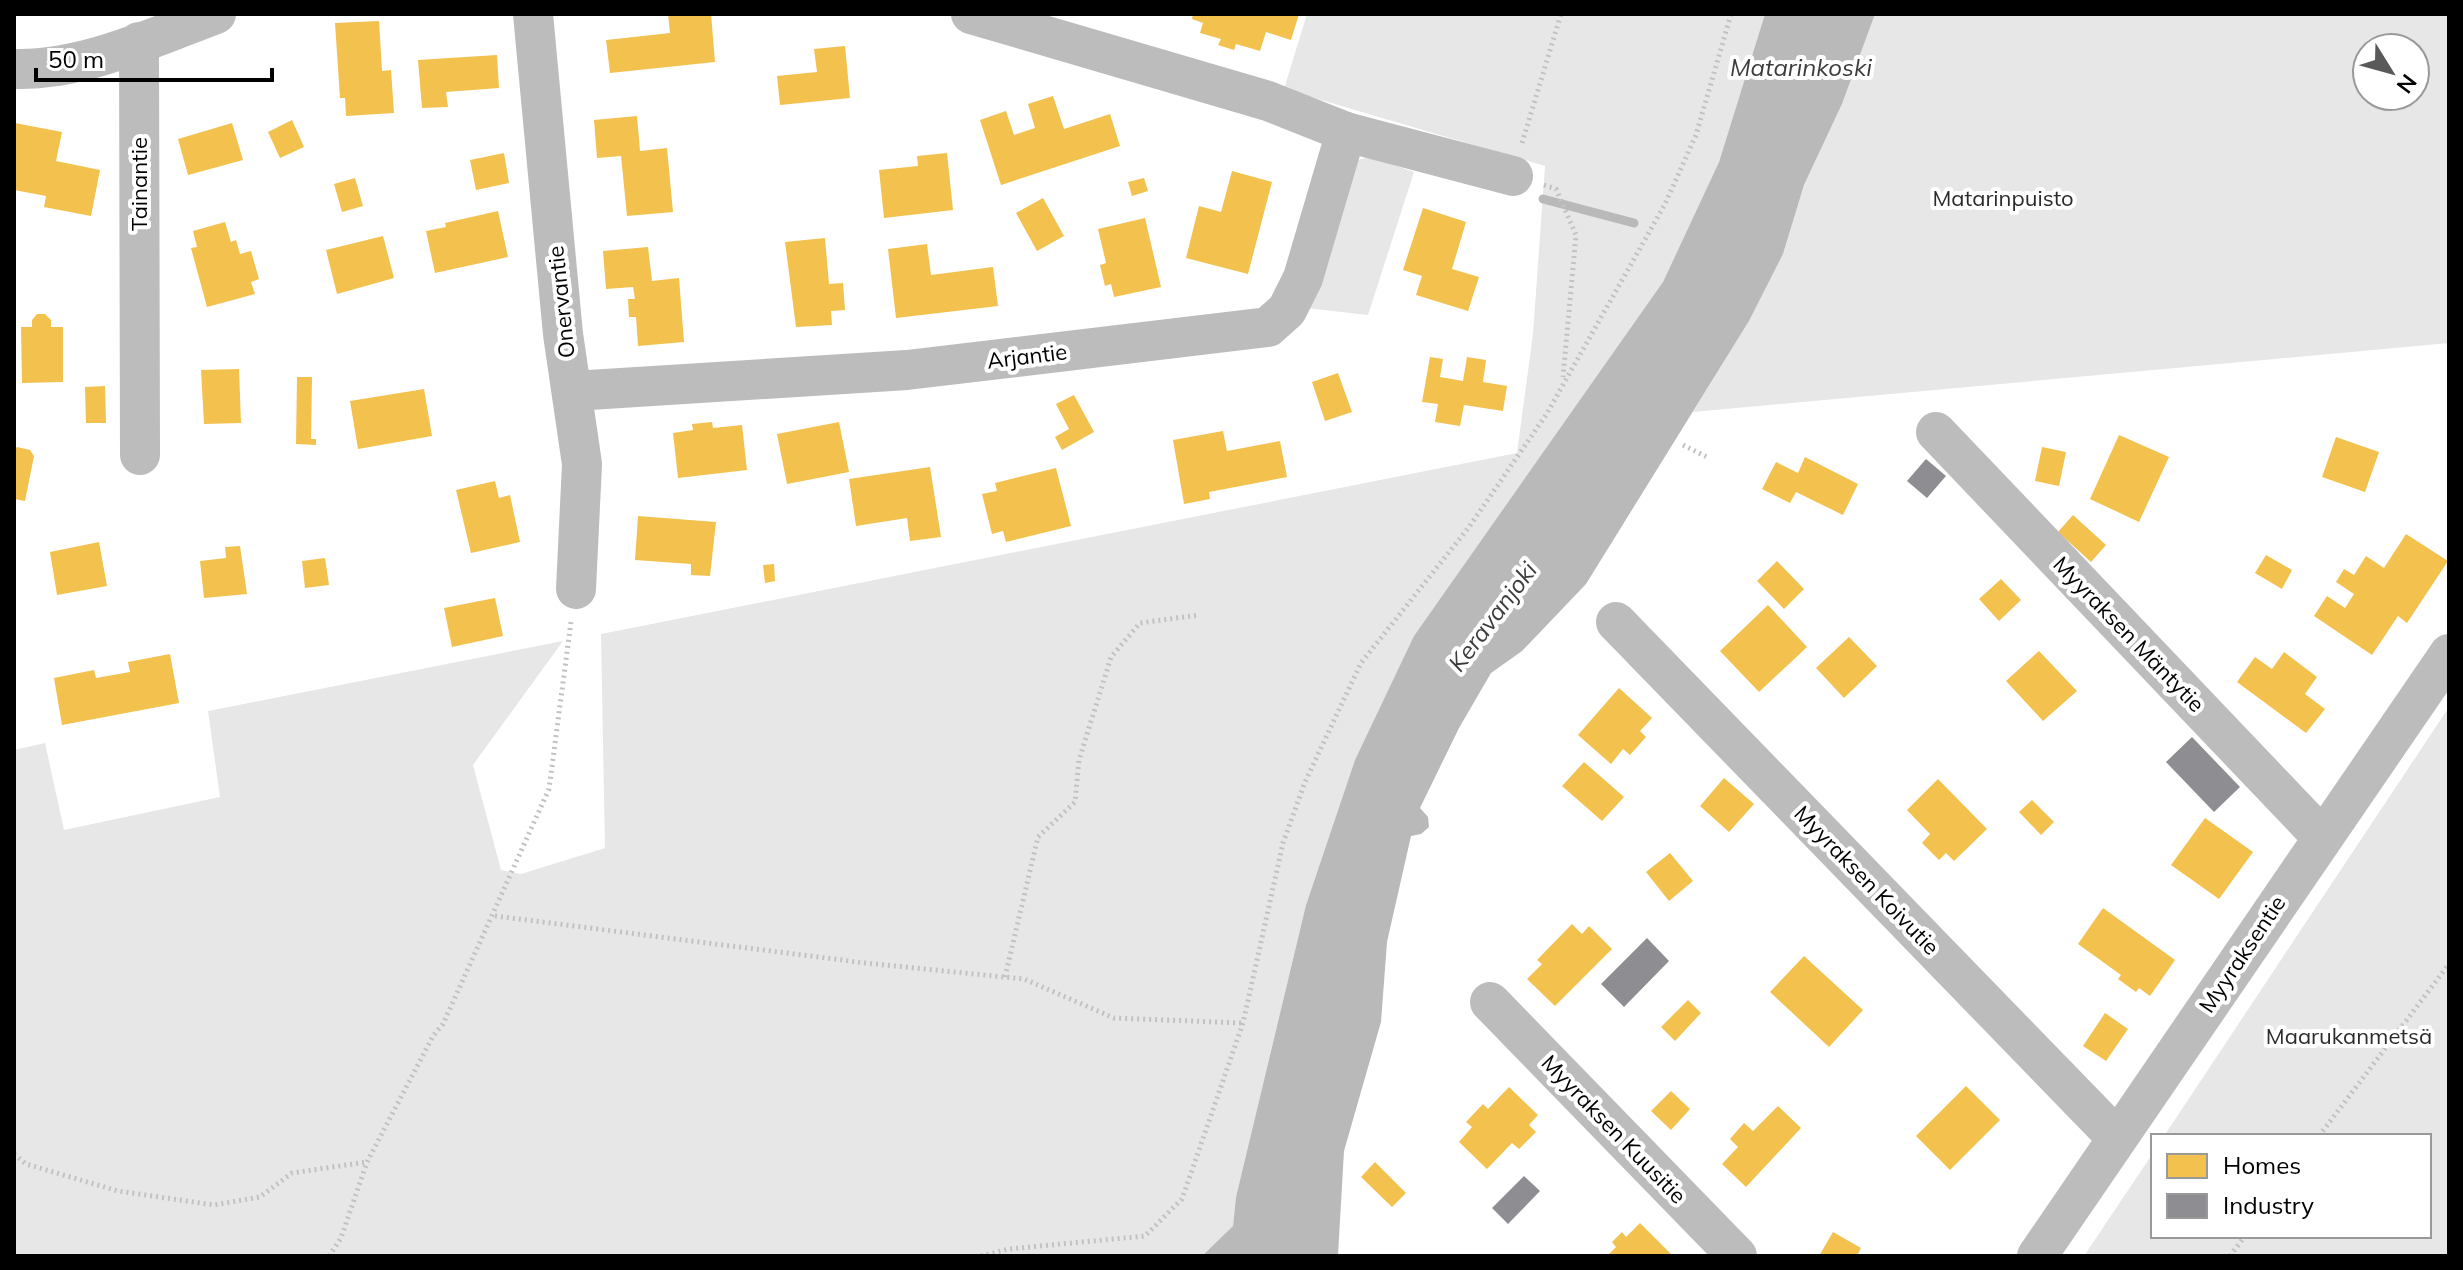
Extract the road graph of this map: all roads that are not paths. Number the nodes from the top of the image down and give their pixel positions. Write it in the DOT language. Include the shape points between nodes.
graph roads {
  1 [pos="216,14"];
  2 [pos="533,14"];
  3 [pos="971,14"];
  4 [pos="139,42"];
  5 [pos="14,69"];
  6 [pos="1346,132"];
  7 [pos="1513,176"];
  8 [pos="573,391"];
  9 [pos="1936,432"];
  10 [pos="140,455"];
  11 [pos="576,589"];
  12 [pos="1616,622"];
  13 [pos="2449,654"];
  14 [pos="2321,836"];
  15 [pos="1490,1002"];
  16 [pos="2117,1138"];
  17 [pos="1737,1256"];
  18 [pos="2037,1256"];
  1 -- 4 [label="street"];
  2 -- 8 [label="street, Onervantie"];
  3 -- 6 [label="street" via="1268,101"];
  4 -- 5 [label="street" via="46,70"];
  4 -- 10 [label="street, Tainantie"];
  6 -- 7 [label="street"];
  6 -- 8 [label="street, Arjantie" via="1303,278 1287,310 1268,327 907,370"];
  8 -- 11 [label="street, Onervantie" via="582,464"];
  9 -- 14 [label="street, Myyraksen Mäntytie"];
  12 -- 16 [label="street, Myyraksen Koivutie"];
  13 -- 14 [label="street, Myyraksentie"];
  14 -- 16 [label="street, Myyraksentie"];
  15 -- 17 [label="street, Myyraksen Kuusitie"];
  16 -- 18 [label="street, Myyraksentie"];
}
